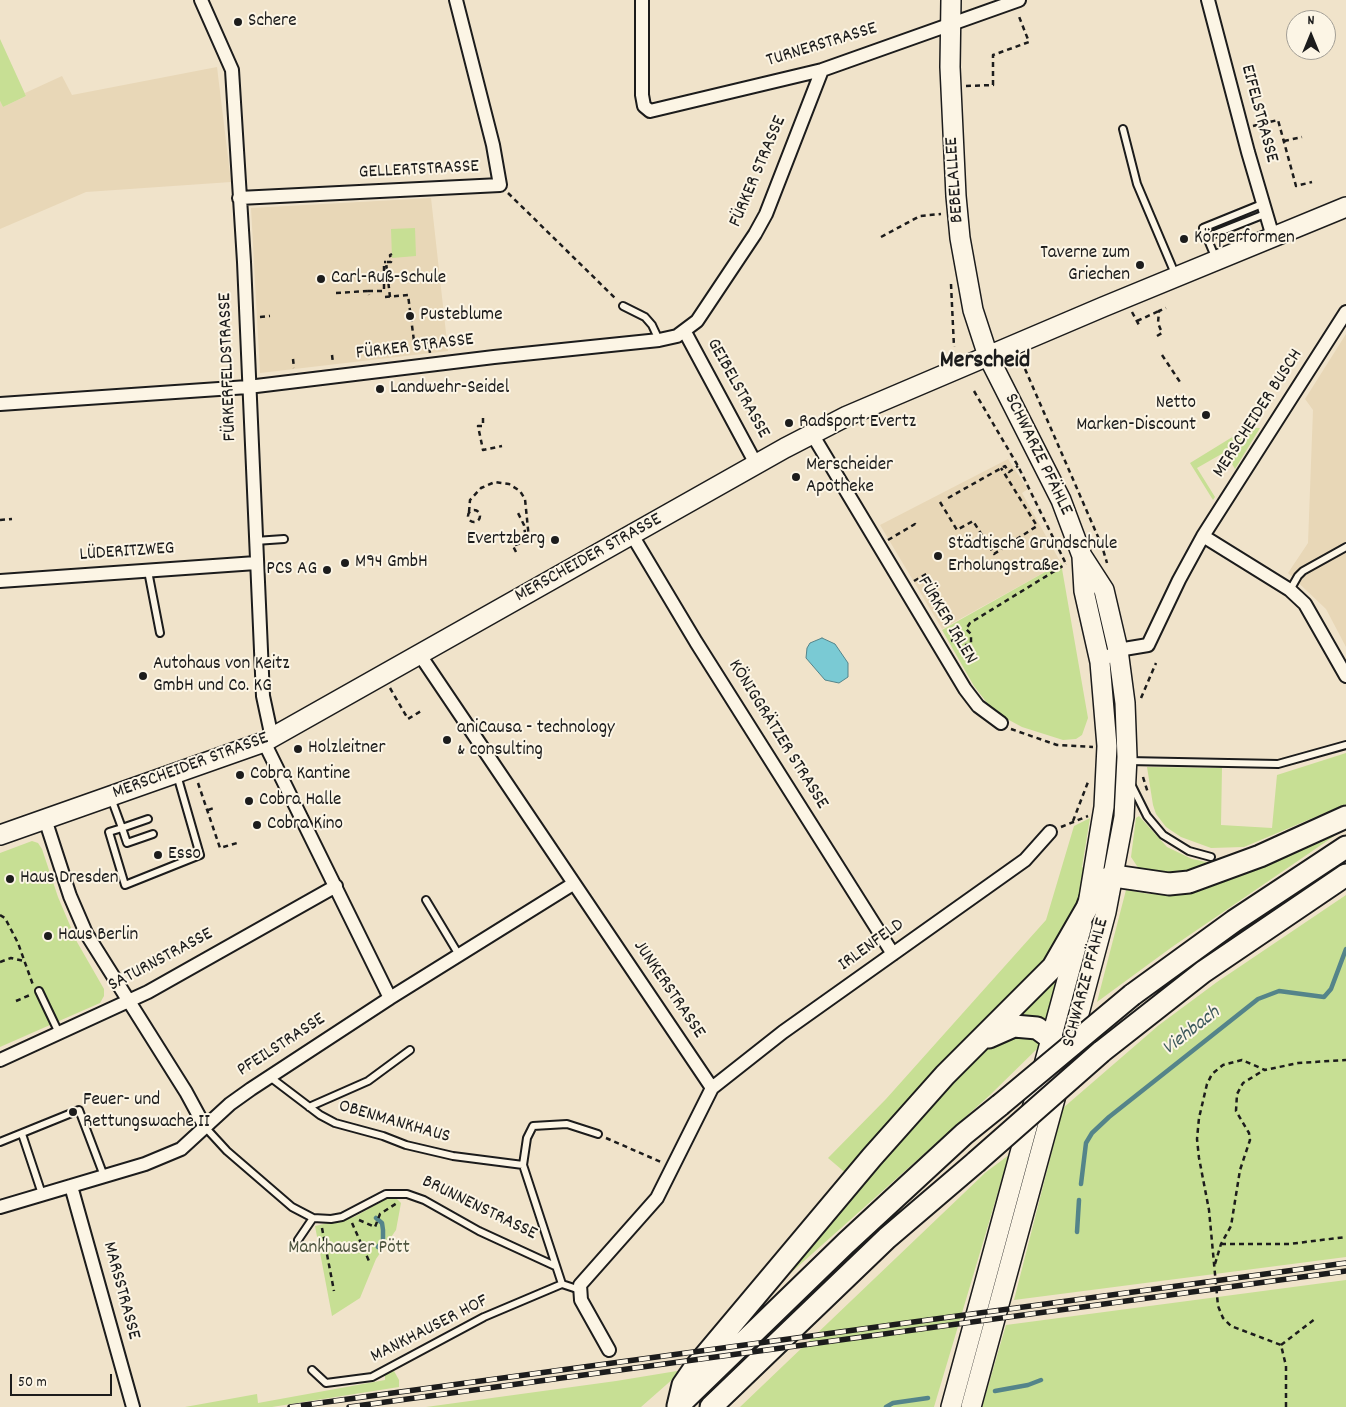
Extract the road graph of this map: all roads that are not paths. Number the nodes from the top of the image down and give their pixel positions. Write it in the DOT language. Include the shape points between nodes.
graph roads {
  1 [pos="202,0"];
  2 [pos="456,0"];
  3 [pos="642,0"];
  4 [pos="951,0"];
  5 [pos="1208,0"];
  6 [pos="1016,1"];
  7 [pos="950,24"];
  8 [pos="822,70"];
  9 [pos="1123,129"];
  10 [pos="239,198"];
  11 [pos="1346,207"];
  12 [pos="1264,209"];
  13 [pos="1207,237"];
  14 [pos="1273,237"];
  15 [pos="1217,260"];
  16 [pos="1176,276"];
  17 [pos="623,306"];
  18 [pos="1346,312"];
  19 [pos="684,332"];
  20 [pos="659,340"];
  21 [pos="988,356"];
  22 [pos="248,387"];
  23 [pos="0,404"];
  24 [pos="812,434"];
  25 [pos="756,464"];
  26 [pos="632,535"];
  27 [pos="1203,536"];
  28 [pos="284,539"];
  29 [pos="255,541"];
  30 [pos="1346,548"];
  31 [pos="1074,560"];
  32 [pos="256,562"];
  33 [pos="148,571"];
  34 [pos="0,581"];
  35 [pos="1290,590"];
  36 [pos="160,633"];
  37 [pos="1118,650"];
  38 [pos="420,654"];
  39 [pos="1100,662"];
  40 [pos="1346,676"];
  41 [pos="1001,723"];
  42 [pos="268,740"];
  43 [pos="1346,745"];
  44 [pos="1127,768"];
  45 [pos="176,774"];
  46 [pos="110,797"];
  47 [pos="184,807"];
  48 [pos="177,810"];
  49 [pos="1346,817"];
  50 [pos="45,819"];
  51 [pos="148,819"];
  52 [pos="122,828"];
  53 [pos="1050,832"];
  54 [pos="153,834"];
  55 [pos="0,835"];
  56 [pos="1346,847"];
  57 [pos="1211,857"];
  58 [pos="1346,875"];
  59 [pos="1114,876"];
  60 [pos="573,884"];
  61 [pos="336,886"];
  62 [pos="426,900"];
  63 [pos="1087,908"];
  64 [pos="893,954"];
  65 [pos="460,955"];
  66 [pos="37,992"];
  67 [pos="390,998"];
  68 [pos="128,1001"];
  69 [pos="59,1033"];
  70 [pos="1052,1039"];
  71 [pos="975,1044"];
  72 [pos="410,1050"];
  73 [pos="0,1060"];
  74 [pos="270,1076"];
  75 [pos="1060,1081"];
  76 [pos="712,1088"];
  77 [pos="309,1107"];
  78 [pos="205,1127"];
  79 [pos="22,1134"];
  80 [pos="598,1134"];
  81 [pos="0,1142"];
  82 [pos="523,1165"];
  83 [pos="104,1176"];
  84 [pos="71,1186"];
  85 [pos="42,1194"];
  86 [pos="0,1206"];
  87 [pos="317,1219"];
  88 [pos="298,1240"];
  89 [pos="555,1266"];
  90 [pos="562,1284"];
  91 [pos="580,1290"];
  92 [pos="609,1350"];
  93 [pos="758,1362"];
  94 [pos="312,1370"];
  95 [pos="133,1407"];
  96 [pos="677,1407"];
  97 [pos="711,1407"];
  98 [pos="729,1407"];
  99 [pos="952,1407"];
  100 [pos="971,1407"];
  1 -- 10 [label="street, FÜRKERFELDSTRASSE" via="232,70"];
  2 -- 10 [label="street, GELLERTSTRASSE" via="500,186"];
  3 -- 8 [label="street, TURNERSTRASSE" via="642,95 644,106 650,110"];
  4 -- 7 [label="main road, BEBELALLEE"];
  5 -- 12 [label="street, EIFELSTRASSE"];
  6 -- 7 [label="street, TURNERSTRASSE"];
  7 -- 8 [label="street, TURNERSTRASSE"];
  7 -- 21 [label="main road, BEBELALLEE" via="960,238 973,310"];
  8 -- 19 [label="street, FÜRKER STRASSE" via="766,214 697,321"];
  9 -- 16 [label="lane" via="1137,184"];
  10 -- 22 [label="street, FÜRKERFELDSTRASSE"];
  11 -- 14 [label="main road, MERSCHEIDER STRASSE"];
  12 -- 13 [label="lane"];
  12 -- 13 [label="lane" via="1203,228"];
  12 -- 14 [label="street, EIFELSTRASSE"];
  13 -- 15 [label="lane"];
  14 -- 15 [label="main road, MERSCHEIDER STRASSE"];
  15 -- 16 [label="main road, MERSCHEIDER STRASSE"];
  16 -- 21 [label="main road, MERSCHEIDER STRASSE"];
  17 -- 20 [label="lane" via="645,317"];
  18 -- 27 [label="street, MERSCHEIDER BUSCH"];
  19 -- 20 [label="street, FÜRKER STRASSE"];
  19 -- 25 [label="street, GEIBELSTRASSE"];
  20 -- 22 [label="street, FÜRKER STRASSE"];
  21 -- 24 [label="main road, MERSCHEIDER STRASSE"];
  21 -- 31 [label="main road, SCHWARZE PFÄHLE" via="1061,500"];
  22 -- 23 [label="street, FÜRKER STRASSE"];
  22 -- 29 [label="street, FÜRKERFELDSTRASSE"];
  24 -- 25 [label="main road, MERSCHEIDER STRASSE"];
  24 -- 41 [label="street, FÜRKER IRLEN" via="965,689 978,706"];
  25 -- 26 [label="main road, MERSCHEIDER STRASSE"];
  26 -- 38 [label="main road, MERSCHEIDER STRASSE"];
  26 -- 64 [label="street, KÖNIGGRÄTZER STRASSE"];
  27 -- 35 [label="street"];
  27 -- 37 [label="street, MERSCHEIDER BUSCH" via="1148,645"];
  28 -- 29 [label="lane"];
  29 -- 32 [label="street, FÜRKERFELDSTRASSE"];
  30 -- 35 [label="lane" via="1303,571"];
  31 -- 37 [label="main road, SCHWARZE PFÄHLE" via="1104,590"];
  31 -- 39 [label="main road, SCHWARZE PFÄHLE"];
  32 -- 33 [label="street, LÜDERITZWEG"];
  32 -- 42 [label="street, FÜRKERFELDSTRASSE"];
  33 -- 34 [label="street, LÜDERITZWEG"];
  33 -- 36 [label="lane"];
  35 -- 40 [label="street" via="1315,618"];
  37 -- 39 [label="street, MERSCHEIDER BUSCH"];
  37 -- 44 [label="main road, SCHWARZE PFÄHLE" via="1125,703"];
  38 -- 42 [label="main road, MERSCHEIDER STRASSE"];
  38 -- 60 [label="street, JUNKERSTRASSE"];
  39 -- 63 [label="main road, SCHWARZE PFÄHLE" via="1107,746 1104,807"];
  42 -- 45 [label="main road, MERSCHEIDER STRASSE"];
  42 -- 61 [label="street, FÜRKERFELDSTRASSE"];
  43 -- 44 [label="lane" via="1278,764"];
  44 -- 57 [label="lane" via="1147,816 1163,835 1189,851"];
  44 -- 59 [label="main road, SCHWARZE PFÄHLE" via="1124,817"];
  45 -- 46 [label="main road, MERSCHEIDER STRASSE"];
  45 -- 47 [label="lane"];
  46 -- 50 [label="main road, MERSCHEIDER STRASSE"];
  46 -- 52 [label="lane"];
  47 -- 48 [label="lane"];
  47 -- 52 [label="lane" via="185,822 200,855 125,885 109,832"];
  49 -- 59 [label="highway" via="1260,856 1189,882 1169,884"];
  50 -- 55 [label="main road, MERSCHEIDER STRASSE"];
  50 -- 68 [label="street" via="83,926"];
  51 -- 52 [label="lane"];
  52 -- 54 [label="lane" via="127,843"];
  53 -- 64 [label="street, IRLENFELD" via="1025,860"];
  56 -- 96 [label="highway, bridge" via="1234,921 1132,995 1000,1105 865,1226"];
  58 -- 93 [label="highway, bridge" via="1158,1005 887,1238"];
  59 -- 63 [label="highway" via="1096,887"];
  59 -- 75 [label="main road, SCHWARZE PFÄHLE" via="1081,1013"];
  60 -- 65 [label="street, PFEILSTRASSE"];
  60 -- 76 [label="street, JUNKERSTRASSE"];
  61 -- 67 [label="street, FÜRKERFELDSTRASSE"];
  61 -- 68 [label="street, SATURNSTRASSE"];
  62 -- 65 [label="lane"];
  63 -- 70 [label="main road, SCHWARZE PFÄHLE"];
  63 -- 71 [label="highway" via="1053,967"];
  64 -- 76 [label="street, IRLENFELD" via="783,1032"];
  65 -- 67 [label="street, PFEILSTRASSE"];
  66 -- 69 [label="lane"];
  67 -- 74 [label="street, PFEILSTRASSE"];
  68 -- 69 [label="street, SATURNSTRASSE"];
  68 -- 78 [label="street"];
  69 -- 73 [label="street, SATURNSTRASSE"];
  70 -- 71 [label="highway" via="1037,1028 1023,1025"];
  70 -- 75 [label="highway" via="1060,1061"];
  70 -- 99 [label="main road, SCHWARZE PFÄHLE"];
  71 -- 96 [label="highway" via="872,1157 694,1369 683,1385"];
  72 -- 77 [label="lane" via="368,1081"];
  74 -- 77 [label="lane, OBENMANKHAUS"];
  74 -- 78 [label="street, PFEILSTRASSE" via="230,1104"];
  75 -- 100 [label="main road, SCHWARZE PFÄHLE"];
  76 -- 91 [label="street" via="657,1198 583,1280"];
  77 -- 82 [label="lane, OBENMANKHAUS" via="335,1123 406,1145 453,1156"];
  78 -- 83 [label="street, PFEILSTRASSE" via="180,1149 163,1158"];
  78 -- 87 [label="lane" via="227,1151 292,1207"];
  79 -- 81 [label="lane"];
  79 -- 83 [label="lane" via="79,1110"];
  79 -- 85 [label="lane"];
  80 -- 82 [label="lane" via="567,1124 533,1126 527,1138"];
  82 -- 89 [label="lane"];
  83 -- 84 [label="street, PFEILSTRASSE"];
  84 -- 85 [label="street, PFEILSTRASSE"];
  84 -- 95 [label="street, MARSSTRASSE"];
  85 -- 86 [label="street, PFEILSTRASSE"];
  87 -- 88 [label="lane"];
  87 -- 89 [label="lane, BRUNNENSTRASSE" via="351,1214 386,1194 407,1194"];
  89 -- 90 [label="lane"];
  90 -- 91 [label="lane"];
  90 -- 94 [label="lane, MANKHAUSER HOF" via="484,1316 372,1377 326,1384"];
  91 -- 92 [label="street" via="581,1300"];
  93 -- 97 [label="highway"];
  93 -- 98 [label="highway"];
}
